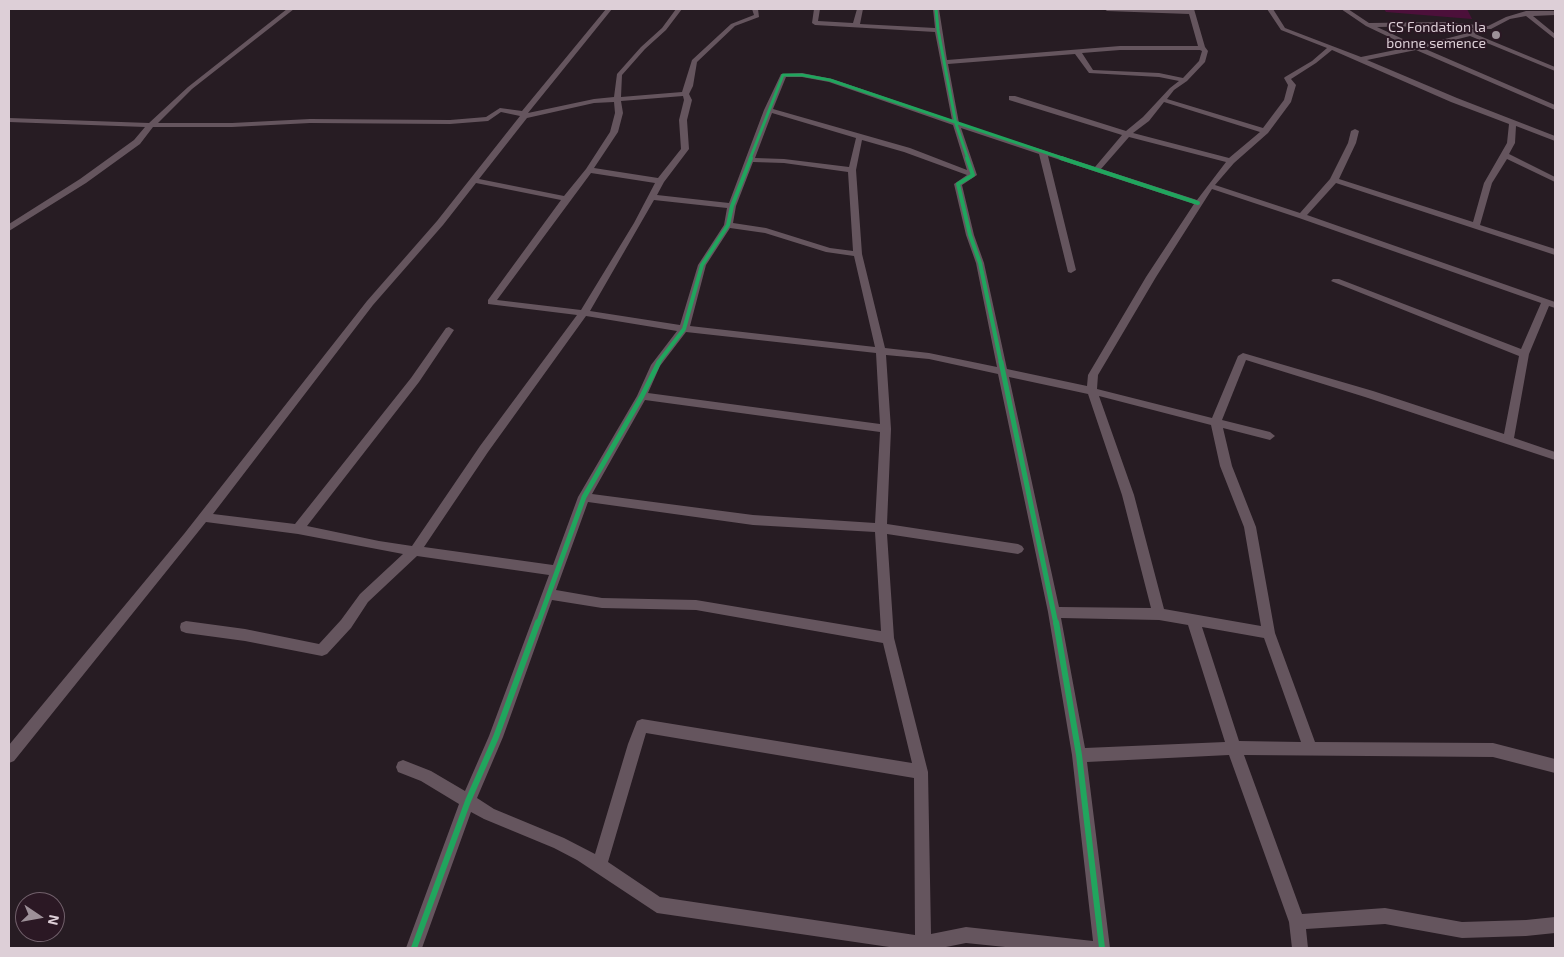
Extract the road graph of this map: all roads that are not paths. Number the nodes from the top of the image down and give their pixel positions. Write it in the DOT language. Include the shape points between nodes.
graph roads {
  1 [pos="291,9"];
  2 [pos="609,9"];
  3 [pos="679,9"];
  4 [pos="756,9"];
  5 [pos="817,9"];
  6 [pos="860,9"];
  7 [pos="936,9"];
  8 [pos="1107,9"];
  9 [pos="1270,9"];
  10 [pos="1344,9"];
  11 [pos="1520,9"];
  12 [pos="1191,10"];
  13 [pos="1555,13"];
  14 [pos="1527,14"];
  15 [pos="1445,24"];
  16 [pos="856,25"];
  17 [pos="1368,25"];
  18 [pos="1477,28"];
  19 [pos="938,30"];
  20 [pos="1471,34"];
  21 [pos="1555,37"];
  22 [pos="1202,48"];
  23 [pos="1331,48"];
  24 [pos="1416,48"];
  25 [pos="1077,52"];
  26 [pos="1360,59"];
  27 [pos="944,62"];
  28 [pos="1555,69"];
  29 [pos="1185,80"];
  30 [pos="685,94"];
  31 [pos="1012,98"];
  32 [pos="617,100"];
  33 [pos="1164,100"];
  34 [pos="1555,108"];
  35 [pos="768,110"];
  36 [pos="524,114"];
  37 [pos="9,120"];
  38 [pos="956,124"];
  39 [pos="1512,124"];
  40 [pos="151,125"];
  41 [pos="1265,131"];
  42 [pos="1355,131"];
  43 [pos="1127,134"];
  44 [pos="859,138"];
  45 [pos="1555,139"];
  46 [pos="1043,154"];
  47 [pos="1506,155"];
  48 [pos="749,160"];
  49 [pos="1230,161"];
  50 [pos="1097,169"];
  51 [pos="589,170"];
  52 [pos="852,170"];
  53 [pos="972,175"];
  54 [pos="472,180"];
  55 [pos="1334,180"];
  56 [pos="1555,180"];
  57 [pos="660,181"];
  58 [pos="1210,186"];
  59 [pos="652,198"];
  60 [pos="566,199"];
  61 [pos="1198,203"];
  62 [pos="732,206"];
  63 [pos="1302,216"];
  64 [pos="728,225"];
  65 [pos="1476,225"];
  66 [pos="9,228"];
  67 [pos="1555,252"];
  68 [pos="858,254"];
  69 [pos="1072,270"];
  70 [pos="1336,282"];
  71 [pos="1551,303"];
  72 [pos="584,313"];
  73 [pos="684,329"];
  74 [pos="449,330"];
  75 [pos="881,351"];
  76 [pos="1524,354"];
  77 [pos="1001,370"];
  78 [pos="1092,391"];
  79 [pos="642,396"];
  80 [pos="1216,422"];
  81 [pos="886,429"];
  82 [pos="1270,436"];
  83 [pos="1508,440"];
  84 [pos="1555,456"];
  85 [pos="584,497"];
  86 [pos="202,517"];
  87 [pos="881,528"];
  88 [pos="298,529"];
  89 [pos="1018,549"];
  90 [pos="416,551"];
  91 [pos="556,571"];
  92 [pos="548,594"];
  93 [pos="1054,612"];
  94 [pos="1159,614"];
  95 [pos="1193,620"];
  96 [pos="186,627"];
  97 [pos="1269,633"];
  98 [pos="888,638"];
  99 [pos="1234,748"];
  100 [pos="1310,748"];
  101 [pos="1079,755"];
  102 [pos="9,756"];
  103 [pos="1555,766"];
  104 [pos="402,767"];
  105 [pos="920,772"];
  106 [pos="468,800"];
  107 [pos="599,865"];
  108 [pos="1297,922"];
  109 [pos="1555,925"];
  110 [pos="923,946"];
  111 [pos="414,948"];
  112 [pos="1090,948"];
  113 [pos="1102,948"];
  114 [pos="1300,948"];
  1 -- 40 [label="street" via="190,88"];
  2 -- 36 [label="street"];
  3 -- 32 [label="street" via="619,75"];
  4 -- 30 [label="street" via="757,16 733,25 694,61"];
  5 -- 16 [label="street" via="815,23"];
  6 -- 16 [label="street"];
  7 -- 19 [label="street"];
  8 -- 12 [label="street"];
  9 -- 23 [label="street" via="1283,28"];
  10 -- 17 [label="street"];
  11 -- 14 [label="street"];
  12 -- 22 [label="street"];
  13 -- 14 [label="street"];
  14 -- 18 [label="street" via="1508,18 1489,28"];
  14 -- 21 [label="street"];
  15 -- 17 [label="street"];
  15 -- 18 [label="street"];
  15 -- 20 [label="street"];
  16 -- 19 [label="street"];
  17 -- 24 [label="street"];
  18 -- 20 [label="street"];
  19 -- 27 [label="street"];
  20 -- 24 [label="street"];
  20 -- 28 [label="street"];
  22 -- 25 [label="street" via="1120,48"];
  22 -- 29 [label="street" via="1205,51 1202,62"];
  23 -- 26 [label="street"];
  23 -- 41 [label="street" via="1287,78 1292,85 1288,100"];
  24 -- 26 [label="street"];
  24 -- 34 [label="street"];
  25 -- 27 [label="street"];
  25 -- 29 [label="street" via="1092,72 1159,75"];
  26 -- 39 [label="street"];
  27 -- 38 [label="street"];
  29 -- 33 [label="street"];
  30 -- 32 [label="street"];
  30 -- 57 [label="street" via="688,100 683,120 685,149"];
  31 -- 43 [label="street"];
  32 -- 36 [label="street"];
  32 -- 51 [label="street" via="619,114 614,132"];
  33 -- 41 [label="street"];
  33 -- 43 [label="street"];
  35 -- 38 [label="street" via="783,75 802,76 830,80"];
  35 -- 44 [label="street"];
  35 -- 48 [label="street"];
  36 -- 40 [label="street" via="500,110 488,119 466,122"];
  36 -- 54 [label="street"];
  37 -- 40 [label="street"];
  38 -- 46 [label="street"];
  38 -- 53 [label="street"];
  39 -- 45 [label="street"];
  39 -- 47 [label="street" via="1511,143"];
  40 -- 66 [label="street" via="137,142"];
  41 -- 49 [label="street"];
  42 -- 55 [label="street"];
  43 -- 49 [label="street"];
  43 -- 50 [label="street"];
  44 -- 52 [label="street"];
  44 -- 53 [label="street" via="907,150"];
  46 -- 50 [label="street"];
  46 -- 69 [label="street"];
  47 -- 56 [label="street"];
  47 -- 65 [label="street" via="1488,183"];
  48 -- 52 [label="street"];
  48 -- 62 [label="street"];
  49 -- 58 [label="street"];
  50 -- 61 [label="street"];
  51 -- 57 [label="street"];
  51 -- 60 [label="street"];
  52 -- 68 [label="street"];
  53 -- 77 [label="street" via="958,184 980,263"];
  54 -- 60 [label="street"];
  54 -- 86 [label="street" via="440,223 370,303"];
  55 -- 63 [label="street"];
  55 -- 65 [label="street"];
  57 -- 59 [label="street"];
  58 -- 61 [label="street"];
  58 -- 63 [label="street"];
  59 -- 62 [label="street"];
  59 -- 72 [label="street"];
  60 -- 72 [label="street" via="491,302"];
  61 -- 78 [label="street" via="1093,375"];
  62 -- 64 [label="street"];
  63 -- 71 [label="street"];
  64 -- 68 [label="street"];
  64 -- 73 [label="street" via="702,265"];
  65 -- 67 [label="street"];
  68 -- 75 [label="street"];
  70 -- 76 [label="street"];
  71 -- 76 [label="street"];
  72 -- 73 [label="street"];
  72 -- 90 [label="street" via="484,449"];
  73 -- 75 [label="street"];
  73 -- 79 [label="street" via="656,365"];
  74 -- 88 [label="street" via="415,380"];
  75 -- 77 [label="street" via="929,356"];
  75 -- 81 [label="street"];
  76 -- 83 [label="street"];
  77 -- 78 [label="street"];
  77 -- 93 [label="street"];
  78 -- 80 [label="street"];
  78 -- 94 [label="street" via="1128,495"];
  79 -- 81 [label="street"];
  79 -- 85 [label="street"];
  80 -- 82 [label="street"];
  80 -- 83 [label="street" via="1243,356"];
  80 -- 97 [label="street" via="1226,466 1250,527"];
  81 -- 87 [label="street"];
  83 -- 84 [label="street"];
  85 -- 87 [label="street" via="753,520"];
  85 -- 91 [label="street"];
  86 -- 88 [label="street"];
  86 -- 102 [label="street"];
  87 -- 89 [label="street"];
  87 -- 98 [label="street"];
  88 -- 90 [label="street"];
  90 -- 91 [label="street"];
  90 -- 96 [label="street" via="364,598 322,650"];
  91 -- 92 [label="street"];
  92 -- 98 [label="street" via="602,603 696,605"];
  92 -- 106 [label="street" via="496,737"];
  93 -- 94 [label="street"];
  93 -- 101 [label="street"];
  94 -- 95 [label="street"];
  95 -- 97 [label="street"];
  95 -- 99 [label="street"];
  97 -- 100 [label="street"];
  98 -- 105 [label="street"];
  99 -- 100 [label="street"];
  99 -- 101 [label="street"];
  99 -- 108 [label="street"];
  100 -- 103 [label="street" via="1493,750"];
  101 -- 113 [label="street"];
  104 -- 106 [label="street" via="426,776"];
  105 -- 107 [label="street" via="642,726"];
  105 -- 110 [label="street"];
  106 -- 107 [label="street" via="489,814 559,843"];
  106 -- 111 [label="street"];
  107 -- 110 [label="street" via="657,906"];
  108 -- 109 [label="street" via="1385,916 1462,930"];
  108 -- 114 [label="street"];
  110 -- 112 [label="street" via="966,936"];
}
